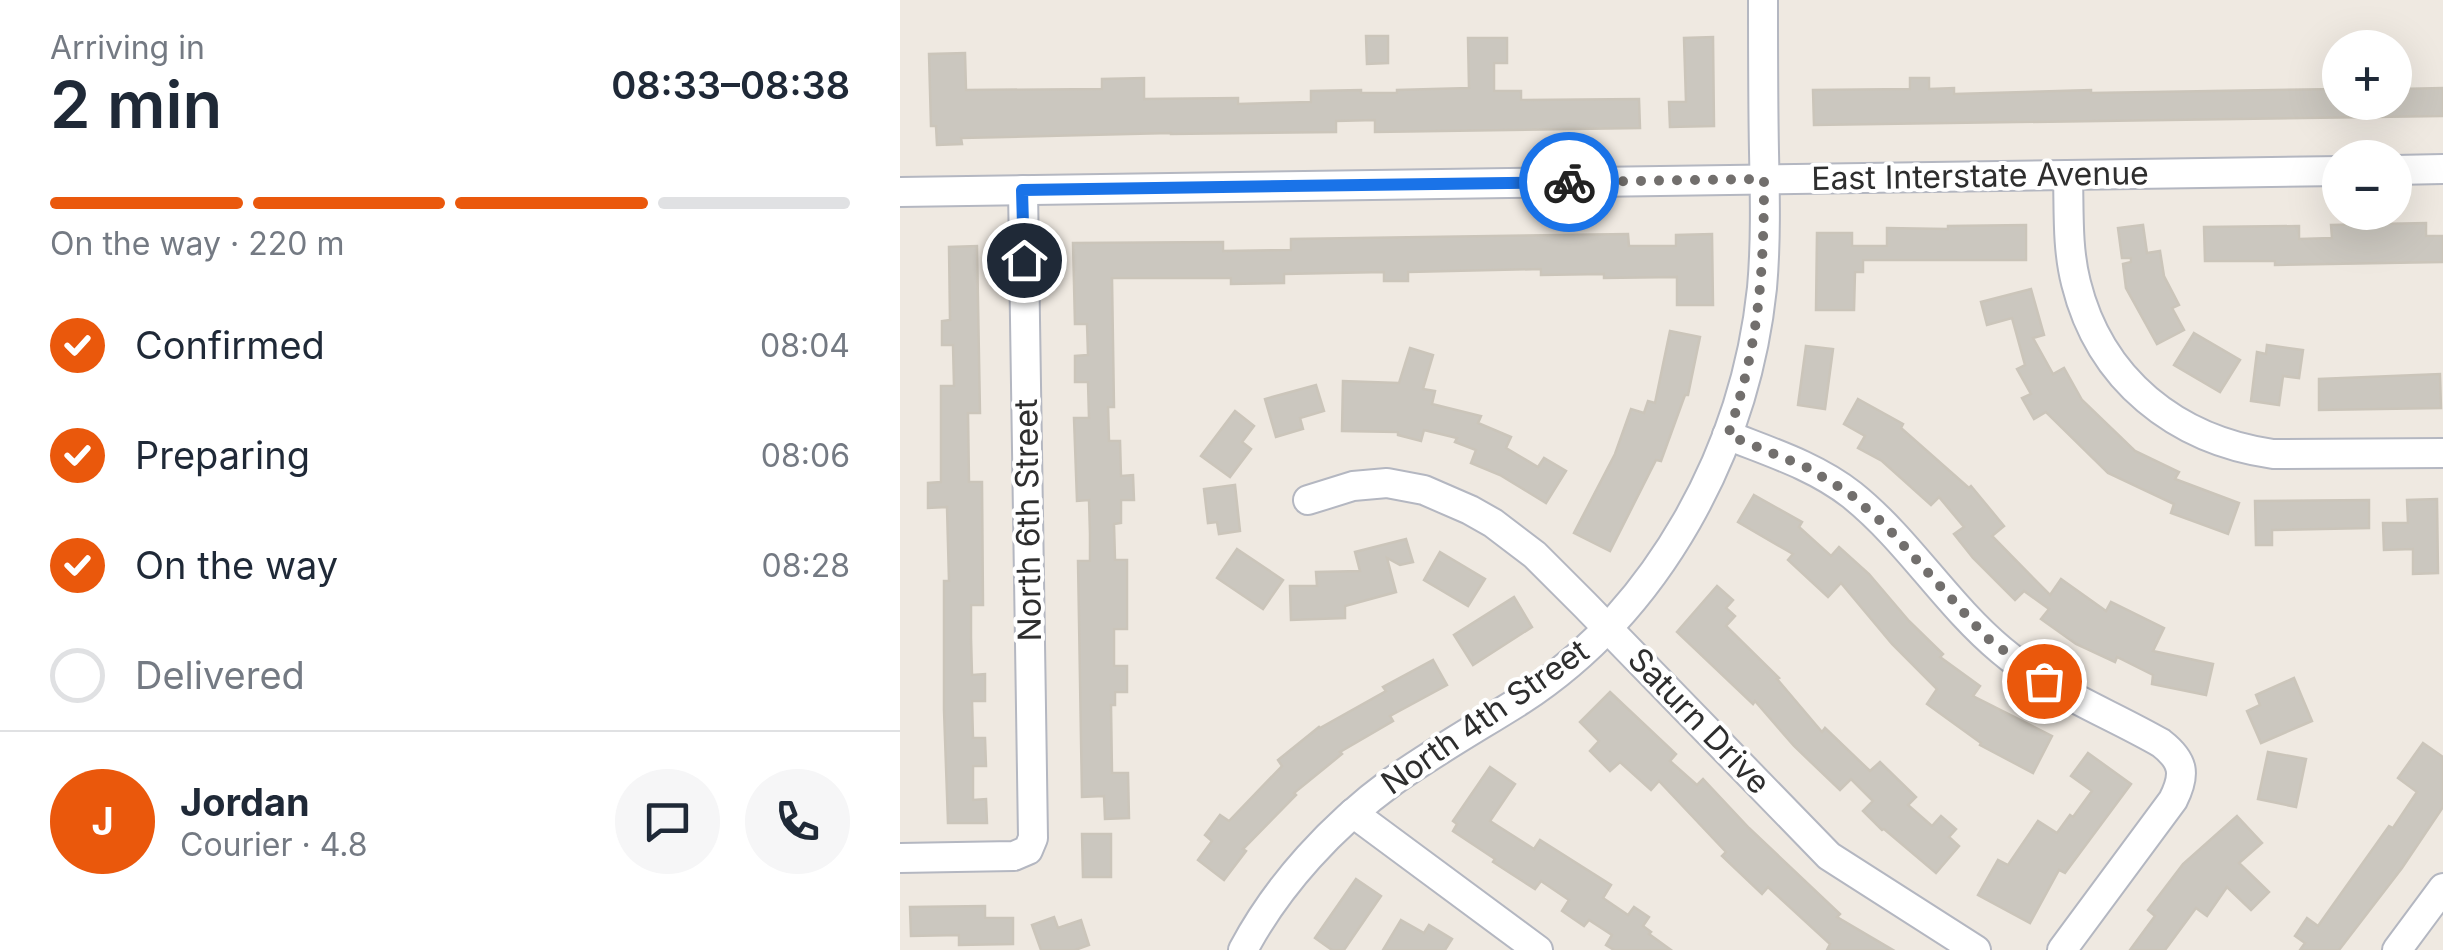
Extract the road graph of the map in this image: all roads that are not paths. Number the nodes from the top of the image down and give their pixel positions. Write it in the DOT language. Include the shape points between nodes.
graph roads {
  1 [pos="1763,0"];
  2 [pos="2443,169"];
  3 [pos="2412,170"];
  4 [pos="2322,171"];
  5 [pos="2068,175"];
  6 [pos="1764,179"];
  7 [pos="1022,190"];
  8 [pos="900,192"];
  9 [pos="1728,435"];
  10 [pos="2443,453"];
  11 [pos="1308,500"];
  12 [pos="1608,627"];
  13 [pos="1353,814"];
  14 [pos="900,858"];
  15 [pos="2443,888"];
  16 [pos="1243,950"];
  17 [pos="1538,950"];
  18 [pos="1976,950"];
  19 [pos="2062,950"];
  20 [pos="2397,950"];
  1 -- 6 [label="street, North 4th Street"];
  2 -- 3 [label="street"];
  4 -- 5 [label="street, East Interstate Avenue"];
  5 -- 6 [label="street, East Interstate Avenue"];
  5 -- 10 [label="street" via="2071,255 2090,325 2131,384 2165,414 2208,438 2252,451"];
  6 -- 7 [label="street, East Interstate Avenue"];
  6 -- 9 [label="street, North 4th Street" via="1758,316"];
  7 -- 8 [label="street, East Interstate Avenue"];
  7 -- 14 [label="street, North 6th Street" via="1034,831 1028,850 1007,857"];
  9 -- 12 [label="street, North 4th Street" via="1668,552"];
  9 -- 19 [label="street" via="1849,493 2004,652 2066,694 2161,743 2180,762 2172,800"];
  11 -- 12 [label="street, Saturn Drive" via="1387,483 1449,500 1515,539"];
  12 -- 13 [label="street, North 4th Street" via="1546,681"];
  12 -- 18 [label="street, Saturn Drive" via="1829,856"];
  13 -- 16 [label="street, North 4th Street" via="1288,882"];
  13 -- 17 [label="street"];
  15 -- 20 [label="street"];
}
